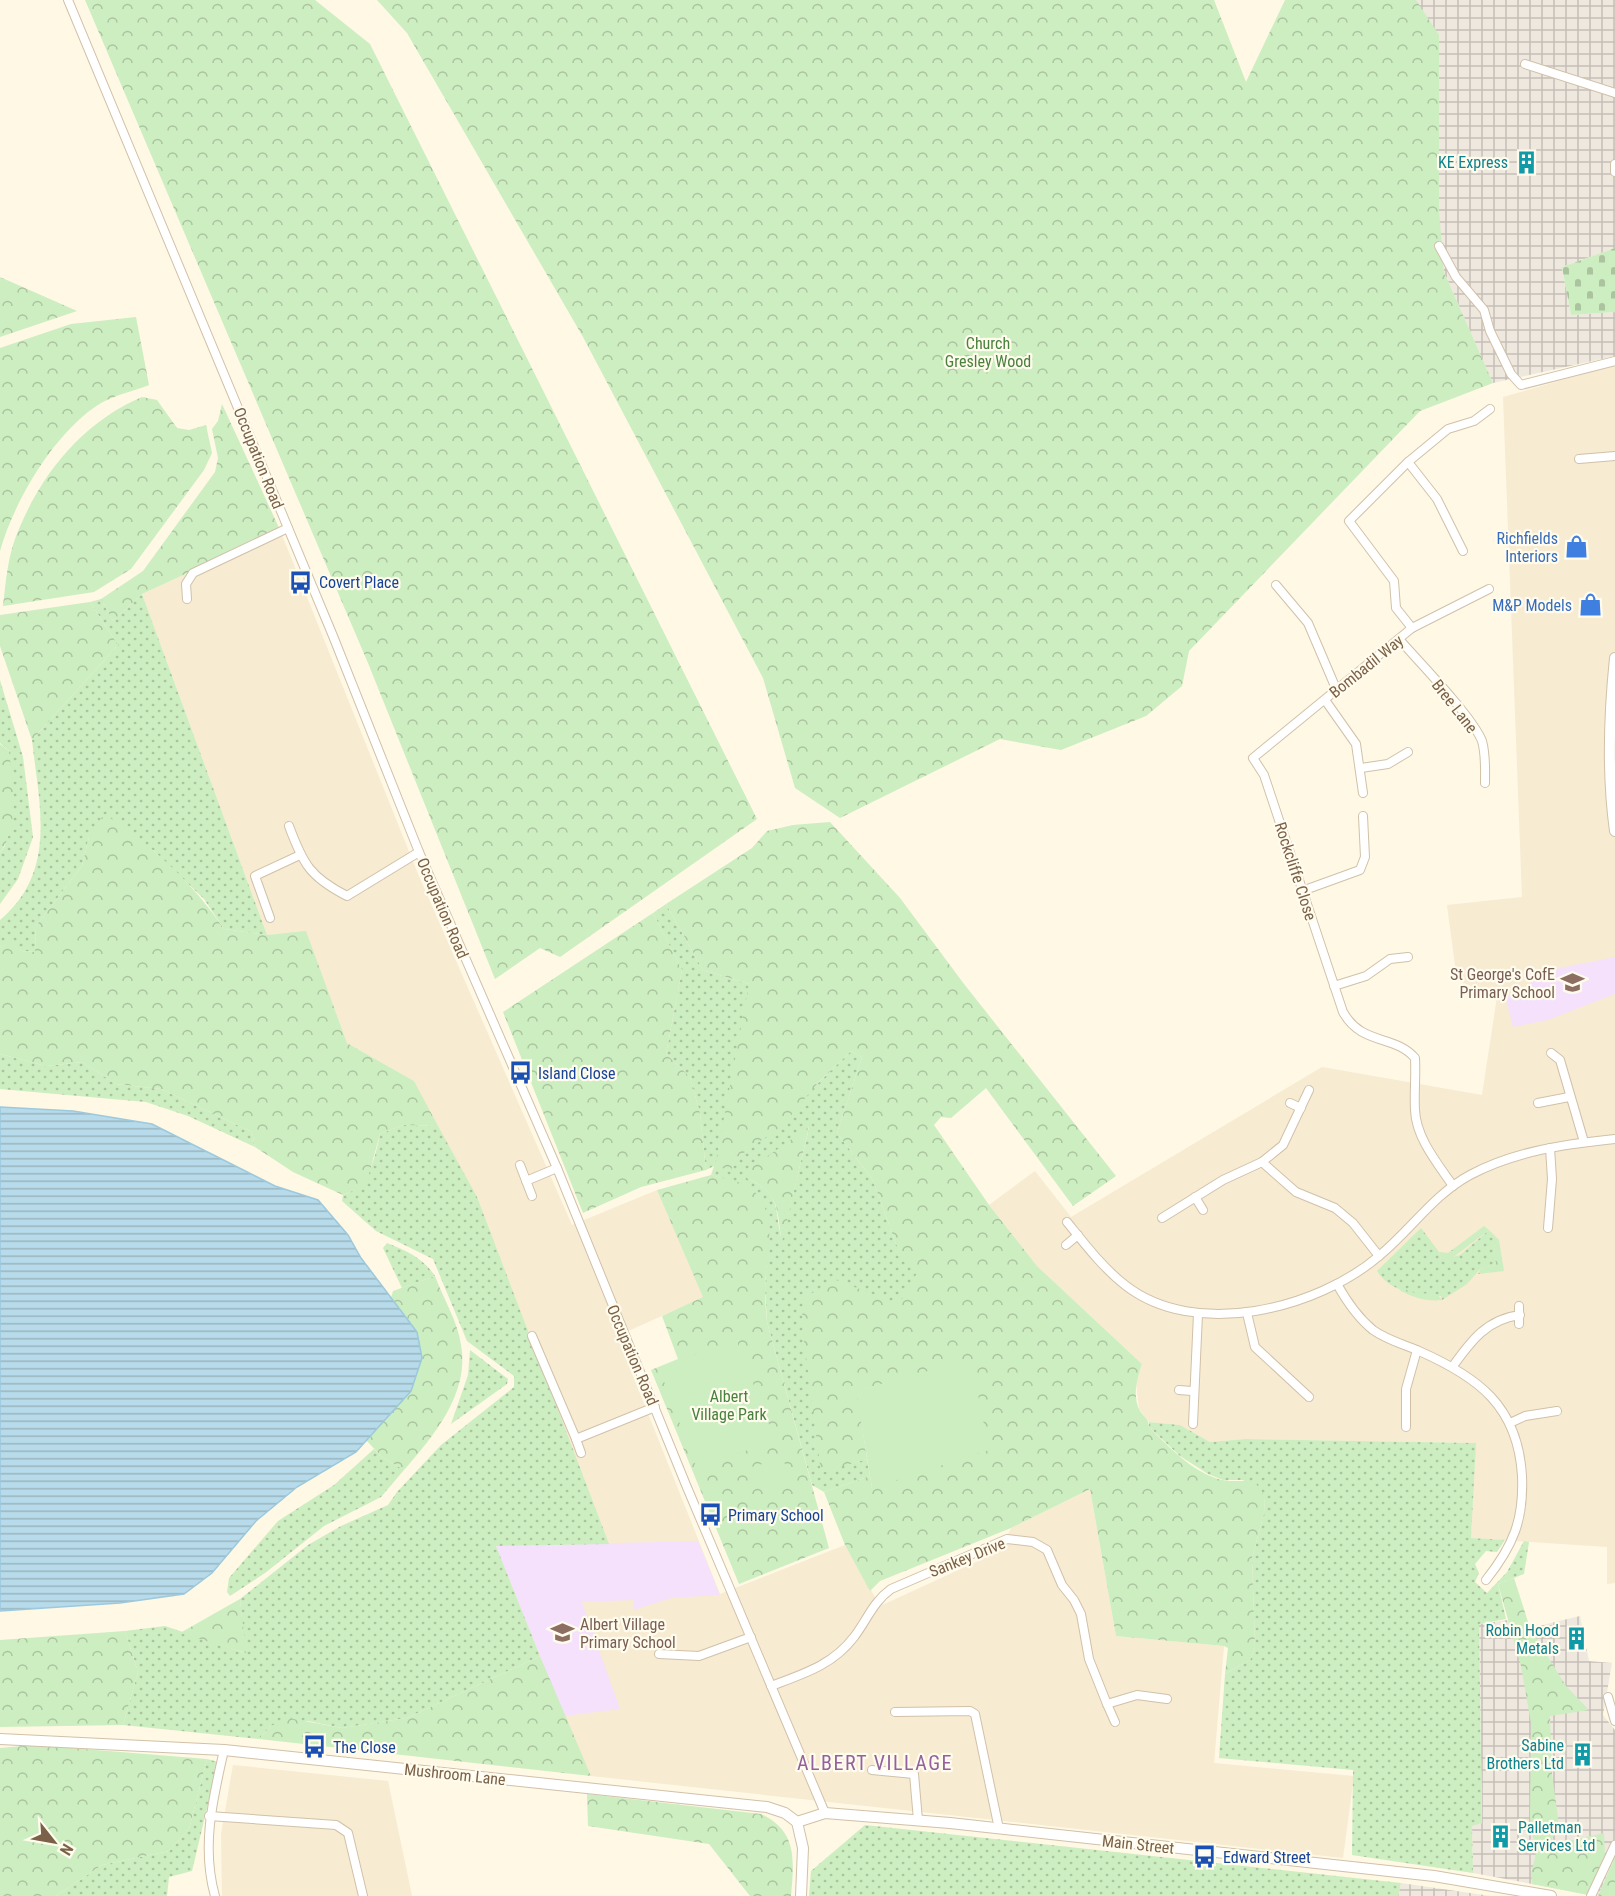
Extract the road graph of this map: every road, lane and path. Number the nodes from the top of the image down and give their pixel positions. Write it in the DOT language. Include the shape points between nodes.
graph roads {
  1 [pos="69,0"];
  2 [pos="1526,64"];
  3 [pos="1615,93"];
  4 [pos="1615,164"];
  5 [pos="1615,172"];
  6 [pos="1439,246"];
  7 [pos="1615,361"];
  8 [pos="1490,409"];
  9 [pos="1615,456"];
  10 [pos="1579,459"];
  11 [pos="1408,462"];
  12 [pos="288,528"];
  13 [pos="1463,551"];
  14 [pos="1276,585"];
  15 [pos="1489,590"];
  16 [pos="187,598"];
  17 [pos="1412,628"];
  18 [pos="1400,639"];
  19 [pos="1615,658"];
  20 [pos="1337,691"];
  21 [pos="1325,700"];
  22 [pos="1408,752"];
  23 [pos="1253,758"];
  24 [pos="1361,768"];
  25 [pos="1485,783"];
  26 [pos="1363,793"];
  27 [pos="1363,816"];
  28 [pos="289,826"];
  29 [pos="1615,831"];
  30 [pos="419,852"];
  31 [pos="300,855"];
  32 [pos="1302,891"];
  33 [pos="270,918"];
  34 [pos="1408,957"];
  35 [pos="1334,986"];
  36 [pos="1551,1053"];
  37 [pos="1309,1090"];
  38 [pos="1569,1097"];
  39 [pos="1290,1103"];
  40 [pos="1538,1104"];
  41 [pos="1301,1108"];
  42 [pos="1615,1139"];
  43 [pos="1584,1142"];
  44 [pos="1550,1148"];
  45 [pos="1262,1162"];
  46 [pos="520,1165"];
  47 [pos="557,1168"];
  48 [pos="526,1181"];
  49 [pos="1453,1186"];
  50 [pos="532,1196"];
  51 [pos="1195,1197"];
  52 [pos="1203,1210"];
  53 [pos="1162,1218"];
  54 [pos="1067,1222"];
  55 [pos="1548,1228"];
  56 [pos="1078,1235"];
  57 [pos="1066,1245"];
  58 [pos="1379,1256"];
  59 [pos="1337,1284"];
  60 [pos="1247,1313"];
  61 [pos="1198,1314"];
  62 [pos="1519,1315"];
  63 [pos="532,1336"];
  64 [pos="1417,1350"];
  65 [pos="1453,1366"];
  66 [pos="1179,1390"];
  67 [pos="1192,1391"];
  68 [pos="1309,1396"];
  69 [pos="655,1407"];
  70 [pos="1557,1411"];
  71 [pos="1510,1423"];
  72 [pos="1193,1424"];
  73 [pos="1406,1427"];
  74 [pos="576,1439"];
  75 [pos="581,1453"];
  76 [pos="1486,1580"];
  77 [pos="751,1637"];
  78 [pos="659,1654"];
  79 [pos="771,1686"];
  80 [pos="1608,1697"];
  81 [pos="1167,1699"];
  82 [pos="1107,1704"];
  83 [pos="895,1712"];
  84 [pos="1615,1721"];
  85 [pos="1115,1722"];
  86 [pos="0,1739"];
  87 [pos="224,1750"];
  88 [pos="872,1770"];
  89 [pos="825,1813"];
  90 [pos="209,1816"];
  91 [pos="918,1820"];
  92 [pos="797,1822"];
  93 [pos="999,1829"];
  94 [pos="1615,1845"];
  95 [pos="215,1896"];
  96 [pos="363,1896"];
  97 [pos="801,1896"];
  98 [pos="1551,1896"];
  99 [pos="1591,1896"];
  1 -- 12 [label="street, Occupation Road"];
  2 -- 3 [label="street"];
  4 -- 5 [label="street"];
  6 -- 7 [label="street" via="1456,277 1484,310 1511,374 1521,385"];
  8 -- 11 [label="street" via="1474,421 1448,429"];
  9 -- 10 [label="street"];
  11 -- 13 [label="street" via="1437,499"];
  11 -- 17 [label="street" via="1349,521 1394,581 1396,608"];
  12 -- 16 [label="street" via="192,573 186,584"];
  12 -- 30 [label="street, Occupation Road"];
  14 -- 20 [label="street" via="1308,623"];
  15 -- 17 [label="street, Bombadil Way"];
  17 -- 18 [label="street, Bombadil Way"];
  18 -- 20 [label="street, Bombadil Way"];
  18 -- 25 [label="street, Bree Lane" via="1465,715 1481,740 1486,761"];
  19 -- 29 [label="street" via="1610,742 1610,796"];
  20 -- 21 [label="street, Bombadil Way"];
  21 -- 23 [label="street, Bombadil Way"];
  21 -- 24 [label="street" via="1356,744"];
  22 -- 24 [label="street" via="1388,764"];
  23 -- 32 [label="street, Rockcliffe Close" via="1264,775"];
  24 -- 26 [label="street"];
  27 -- 32 [label="street" via="1365,857 1360,870"];
  28 -- 31 [label="street"];
  30 -- 31 [label="street" via="346,896 322,883"];
  30 -- 47 [label="street, Occupation Road"];
  31 -- 33 [label="street" via="255,876"];
  32 -- 35 [label="street, Rockcliffe Close"];
  34 -- 35 [label="street" via="1390,959 1366,976"];
  35 -- 49 [label="street, Rockcliffe Close" via="1350,1025 1408,1050 1415,1058 1418,1127"];
  36 -- 38 [label="street" via="1560,1060"];
  37 -- 41 [label="street"];
  38 -- 40 [label="street"];
  38 -- 43 [label="street"];
  39 -- 41 [label="street"];
  41 -- 45 [label="street" via="1283,1145"];
  42 -- 43 [label="street"];
  43 -- 44 [label="street"];
  44 -- 49 [label="street" via="1485,1168"];
  44 -- 55 [label="street"];
  45 -- 51 [label="street"];
  45 -- 58 [label="street" via="1296,1192 1335,1208 1353,1223"];
  46 -- 48 [label="street"];
  47 -- 48 [label="street"];
  47 -- 69 [label="street, Occupation Road"];
  48 -- 50 [label="street"];
  49 -- 58 [label="street"];
  51 -- 52 [label="street"];
  51 -- 53 [label="street"];
  54 -- 56 [label="street"];
  56 -- 57 [label="street"];
  56 -- 61 [label="street" via="1125,1286 1169,1307"];
  58 -- 59 [label="street"];
  59 -- 60 [label="street"];
  59 -- 64 [label="street" via="1348,1304 1373,1330"];
  60 -- 61 [label="street"];
  60 -- 68 [label="street" via="1255,1347"];
  61 -- 67 [label="street"];
  62 -- 65 [label="street" via="1486,1326"];
  63 -- 74 [label="street"];
  64 -- 65 [label="street"];
  64 -- 73 [label="street" via="1406,1389"];
  65 -- 71 [label="street" via="1480,1384"];
  66 -- 67 [label="street"];
  67 -- 72 [label="street"];
  69 -- 74 [label="street"];
  69 -- 77 [label="street, Occupation Road"];
  70 -- 71 [label="street" via="1525,1416"];
  71 -- 76 [label="street" via="1521,1458 1522,1508 1509,1549"];
  74 -- 75 [label="street"];
  77 -- 78 [label="street" via="699,1656"];
  77 -- 79 [label="street, Occupation Road"];
  79 -- 82 [label="street, Sankey Drive" via="837,1657 879,1598 891,1589 1007,1539 1021,1539 1047,1550 1062,1586 1074,1600 1087,1636 1089,1659"];
  79 -- 89 [label="street, Occupation Road"];
  80 -- 84 [label="street"];
  81 -- 82 [label="street" via="1137,1695"];
  82 -- 85 [label="street, Sankey Drive"];
  83 -- 93 [label="street" via="975,1714"];
  86 -- 87 [label="street, Mushroom Lane"];
  87 -- 90 [label="street"];
  87 -- 92 [label="street, Mushroom Lane" via="767,1807"];
  88 -- 91 [label="street" via="914,1774"];
  89 -- 91 [label="street, Main Street"];
  89 -- 92 [label="street, Main Street"];
  90 -- 95 [label="street" via="210,1878"];
  90 -- 96 [label="street" via="336,1825 348,1833"];
  91 -- 93 [label="street, Main Street"];
  92 -- 97 [label="street" via="803,1848"];
  93 -- 98 [label="street, Main Street" via="1434,1876"];
  94 -- 99 [label="street"];
}
